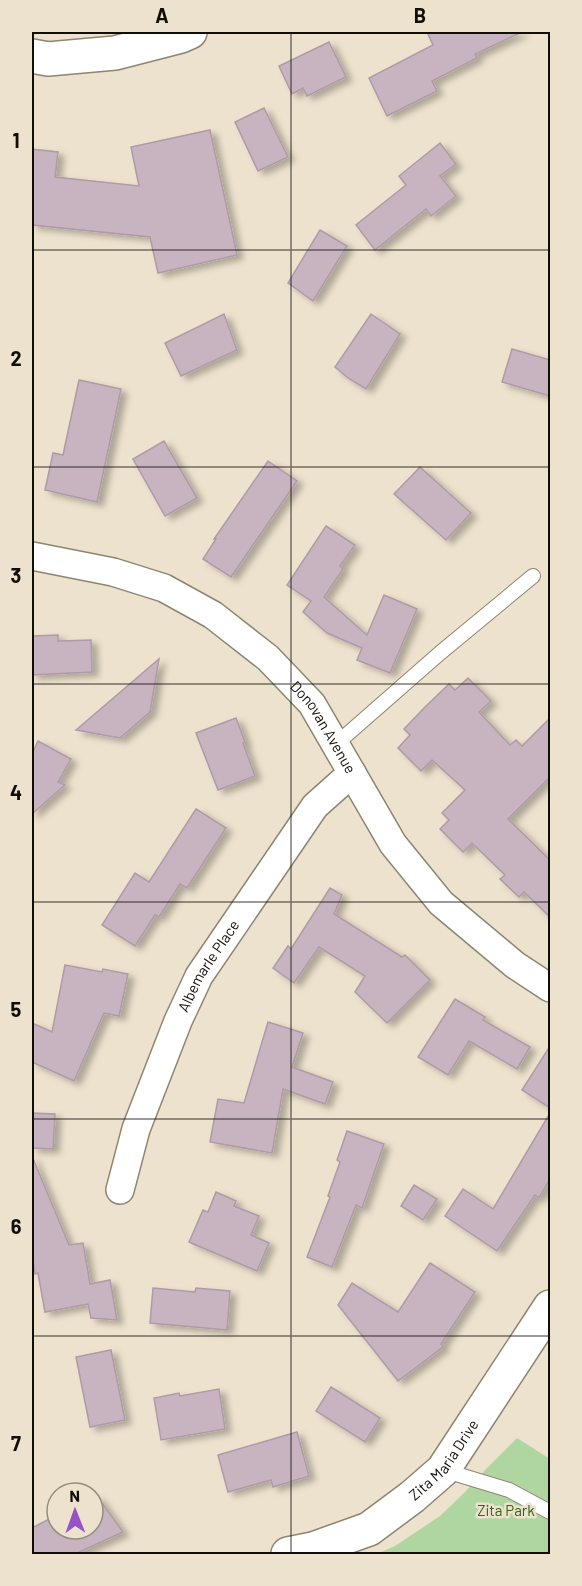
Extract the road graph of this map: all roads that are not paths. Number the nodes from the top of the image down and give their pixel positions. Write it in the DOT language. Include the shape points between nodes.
graph roads {
  1 [pos="190,32"];
  2 [pos="32,57"];
  3 [pos="32,556"];
  4 [pos="533,576"];
  5 [pos="335,745"];
  6 [pos="352,773"];
  7 [pos="550,988"];
  8 [pos="120,1190"];
  9 [pos="550,1307"];
  10 [pos="442,1470"];
  11 [pos="550,1512"];
  12 [pos="288,1554"];
  1 -- 2 [label="street" via="115,53"];
  3 -- 5 [label="street, Donovan Avenue" via="113,572 164,588 213,615 268,658 312,704"];
  4 -- 5 [label="lane"];
  5 -- 6 [label="street, Donovan Avenue"];
  6 -- 7 [label="street, Donovan Avenue" via="393,844 441,903 515,965"];
  6 -- 8 [label="street, Albemarle Place" via="315,806 199,976 136,1129"];
  9 -- 10 [label="street, Zita Maria Drive"];
  10 -- 11 [label="lane" via="509,1490"];
  10 -- 12 [label="street, Zita Maria Drive" via="369,1529"];
}
